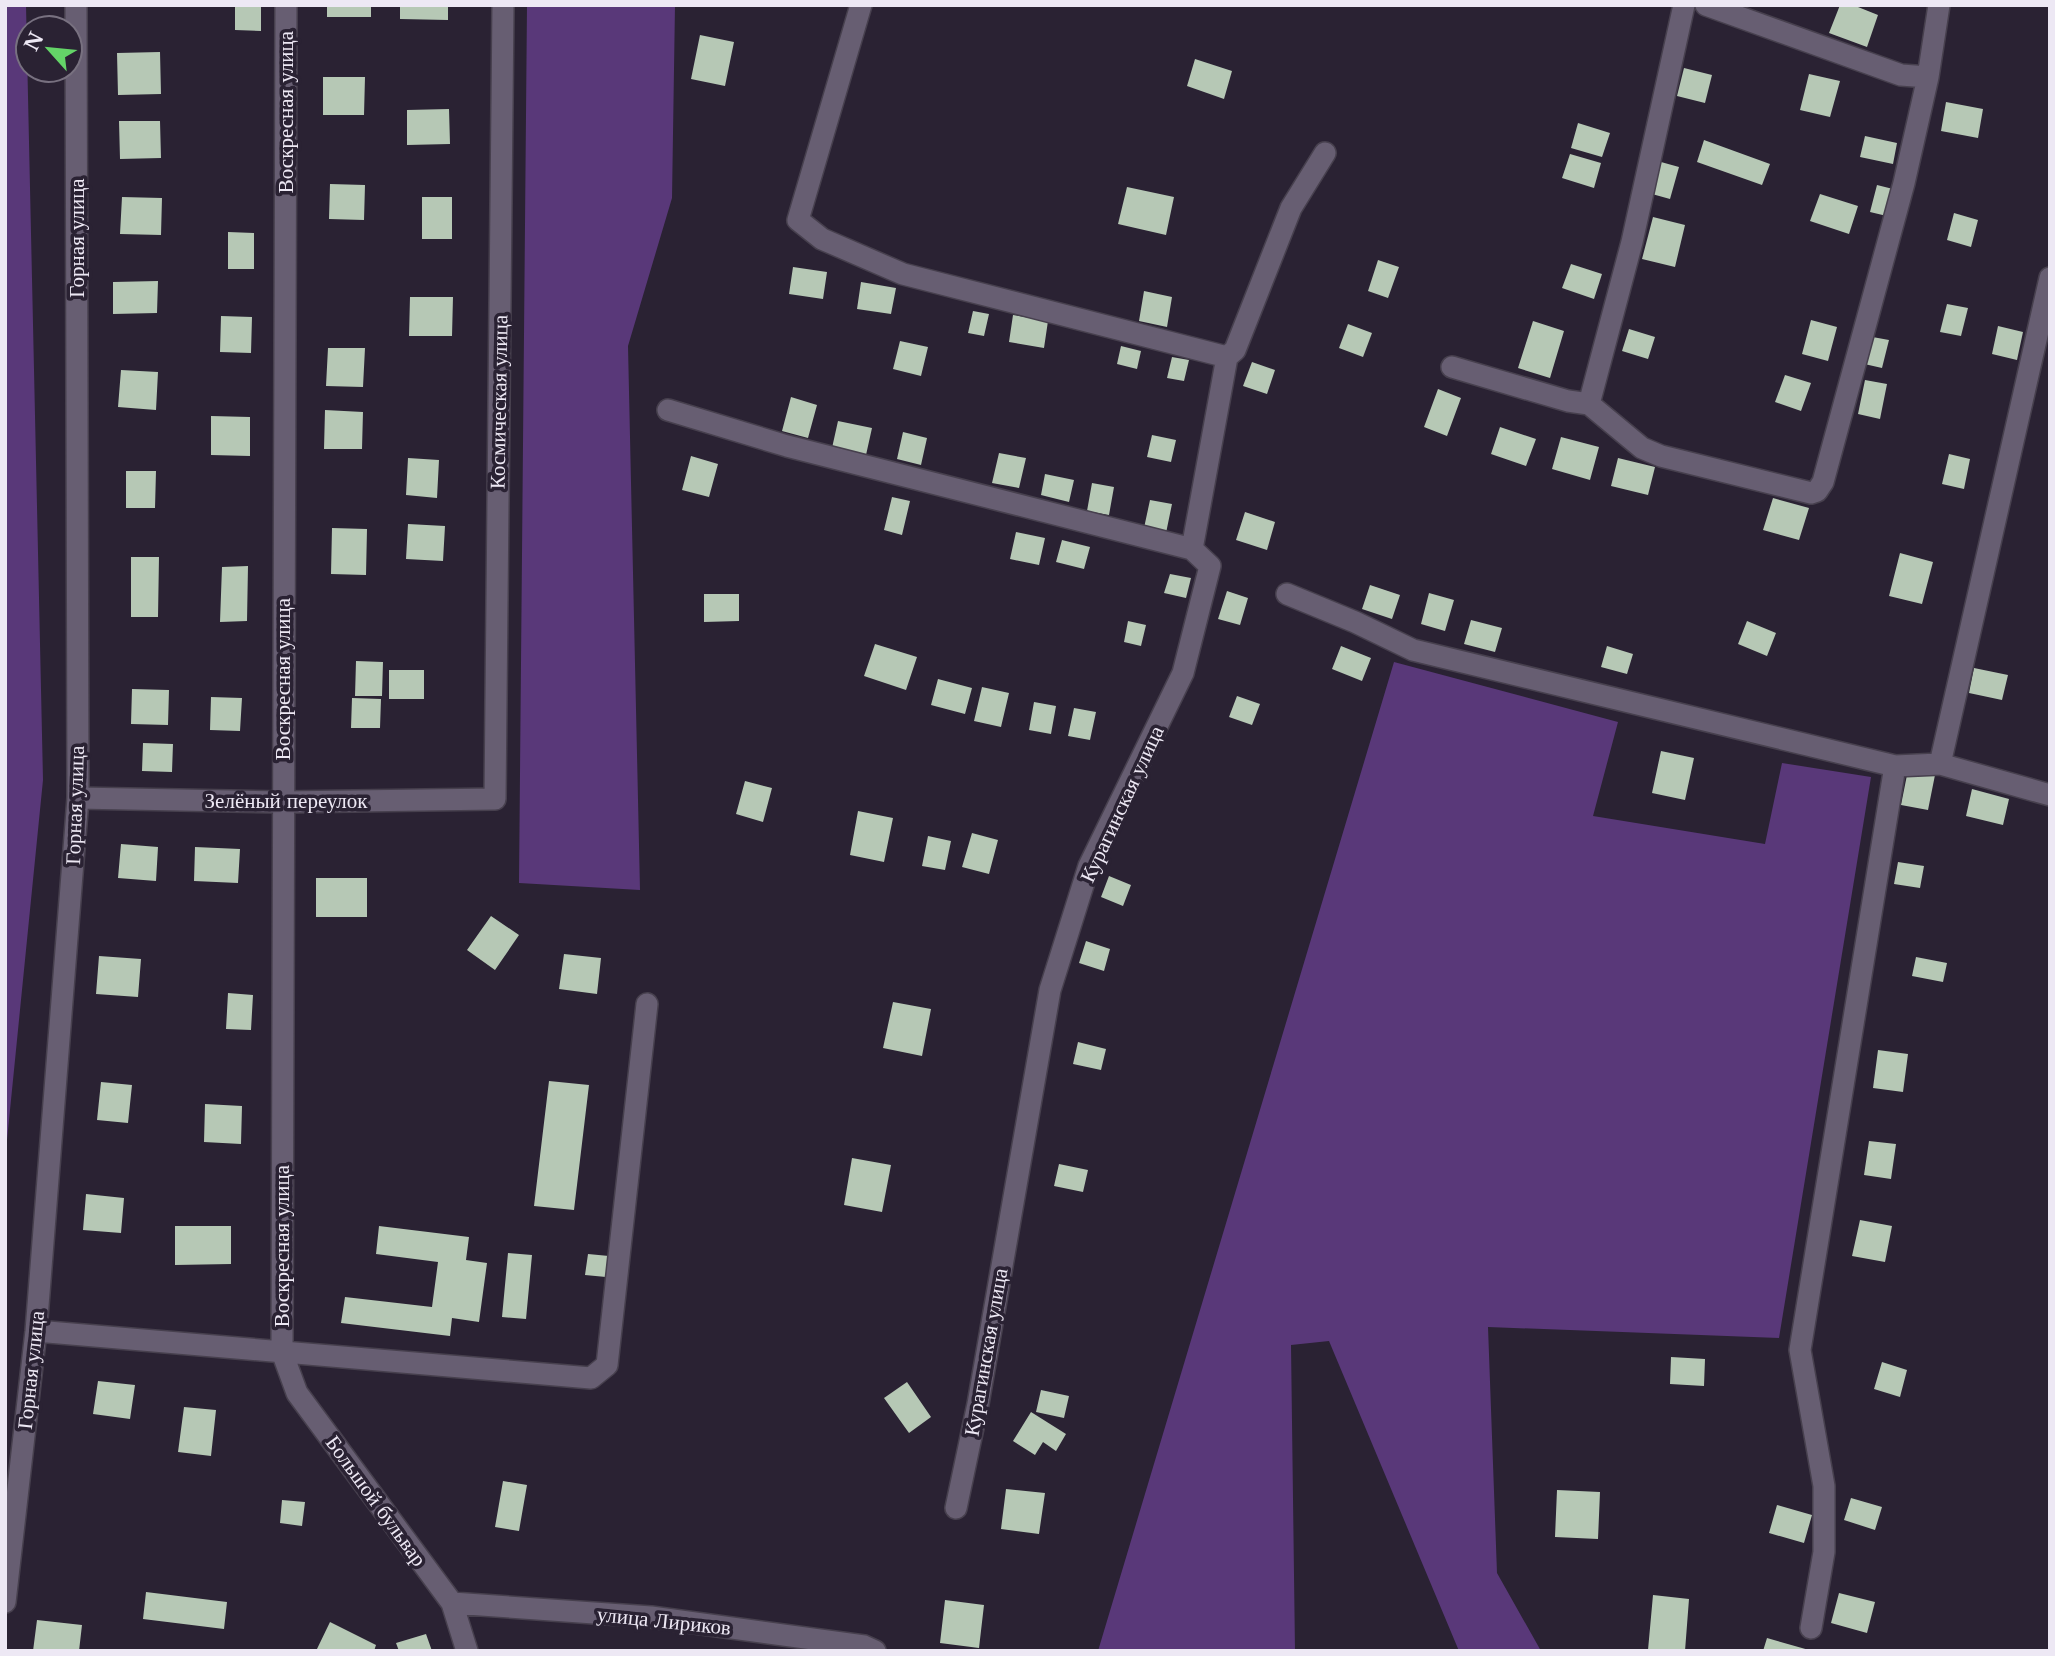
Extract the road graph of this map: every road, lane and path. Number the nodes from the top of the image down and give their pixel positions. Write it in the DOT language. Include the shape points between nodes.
graph roads {
  1 [pos="76,5"];
  2 [pos="286,5"];
  3 [pos="503,5"];
  4 [pos="861,5"];
  5 [pos="1684,5"];
  6 [pos="1706,5"];
  7 [pos="1939,5"];
  8 [pos="1928,78"];
  9 [pos="1325,153"];
  10 [pos="2050,278"];
  11 [pos="1227,357"];
  12 [pos="1452,367"];
  13 [pos="1589,404"];
  14 [pos="668,410"];
  15 [pos="1192,549"];
  16 [pos="1287,594"];
  17 [pos="1940,764"];
  18 [pos="1895,766"];
  19 [pos="2050,795"];
  20 [pos="78,798"];
  21 [pos="495,799"];
  22 [pos="283,802"];
  23 [pos="647,1004"];
  24 [pos="36,1331"];
  25 [pos="282,1352"];
  26 [pos="956,1508"];
  27 [pos="5,1602"];
  28 [pos="452,1603"];
  29 [pos="1811,1628"];
  30 [pos="467,1651"];
  31 [pos="875,1651"];
  1 -- 20 [label="street, Горная улица"];
  2 -- 22 [label="street, Воскресная улица"];
  3 -- 21 [label="street, Космическая улица"];
  4 -- 11 [label="street" via="798,220 821,239 902,274"];
  5 -- 13 [label="street" via="1632,242"];
  6 -- 8 [label="street" via="1901,75"];
  7 -- 8 [label="street"];
  8 -- 13 [label="street" via="1904,184 1817,491 1661,456 1642,448"];
  9 -- 11 [label="street" via="1291,208 1235,350"];
  10 -- 17 [label="street"];
  11 -- 15 [label="street"];
  12 -- 13 [label="street"];
  14 -- 15 [label="street" via="788,446"];
  15 -- 26 [label="street, Курагинская улица" via="1210,566 1183,673 1089,866 1050,990"];
  16 -- 18 [label="street" via="1413,650"];
  17 -- 18 [label="street"];
  17 -- 19 [label="street"];
  18 -- 29 [label="street" via="1800,1350 1824,1486 1824,1552"];
  20 -- 22 [label="street, Зелёный переулок"];
  20 -- 24 [label="street, Горная улица"];
  21 -- 22 [label="street, Зелёный переулок"];
  22 -- 25 [label="street, Воскресная улица"];
  23 -- 25 [label="street" via="607,1365 591,1378"];
  24 -- 25 [label="street"];
  24 -- 27 [label="street, Горная улица"];
  25 -- 28 [label="street, Большой бульвар" via="297,1394"];
  28 -- 30 [label="street, Большой бульвар"];
  28 -- 31 [label="street, улица Лириков" via="651,1617"];
}
